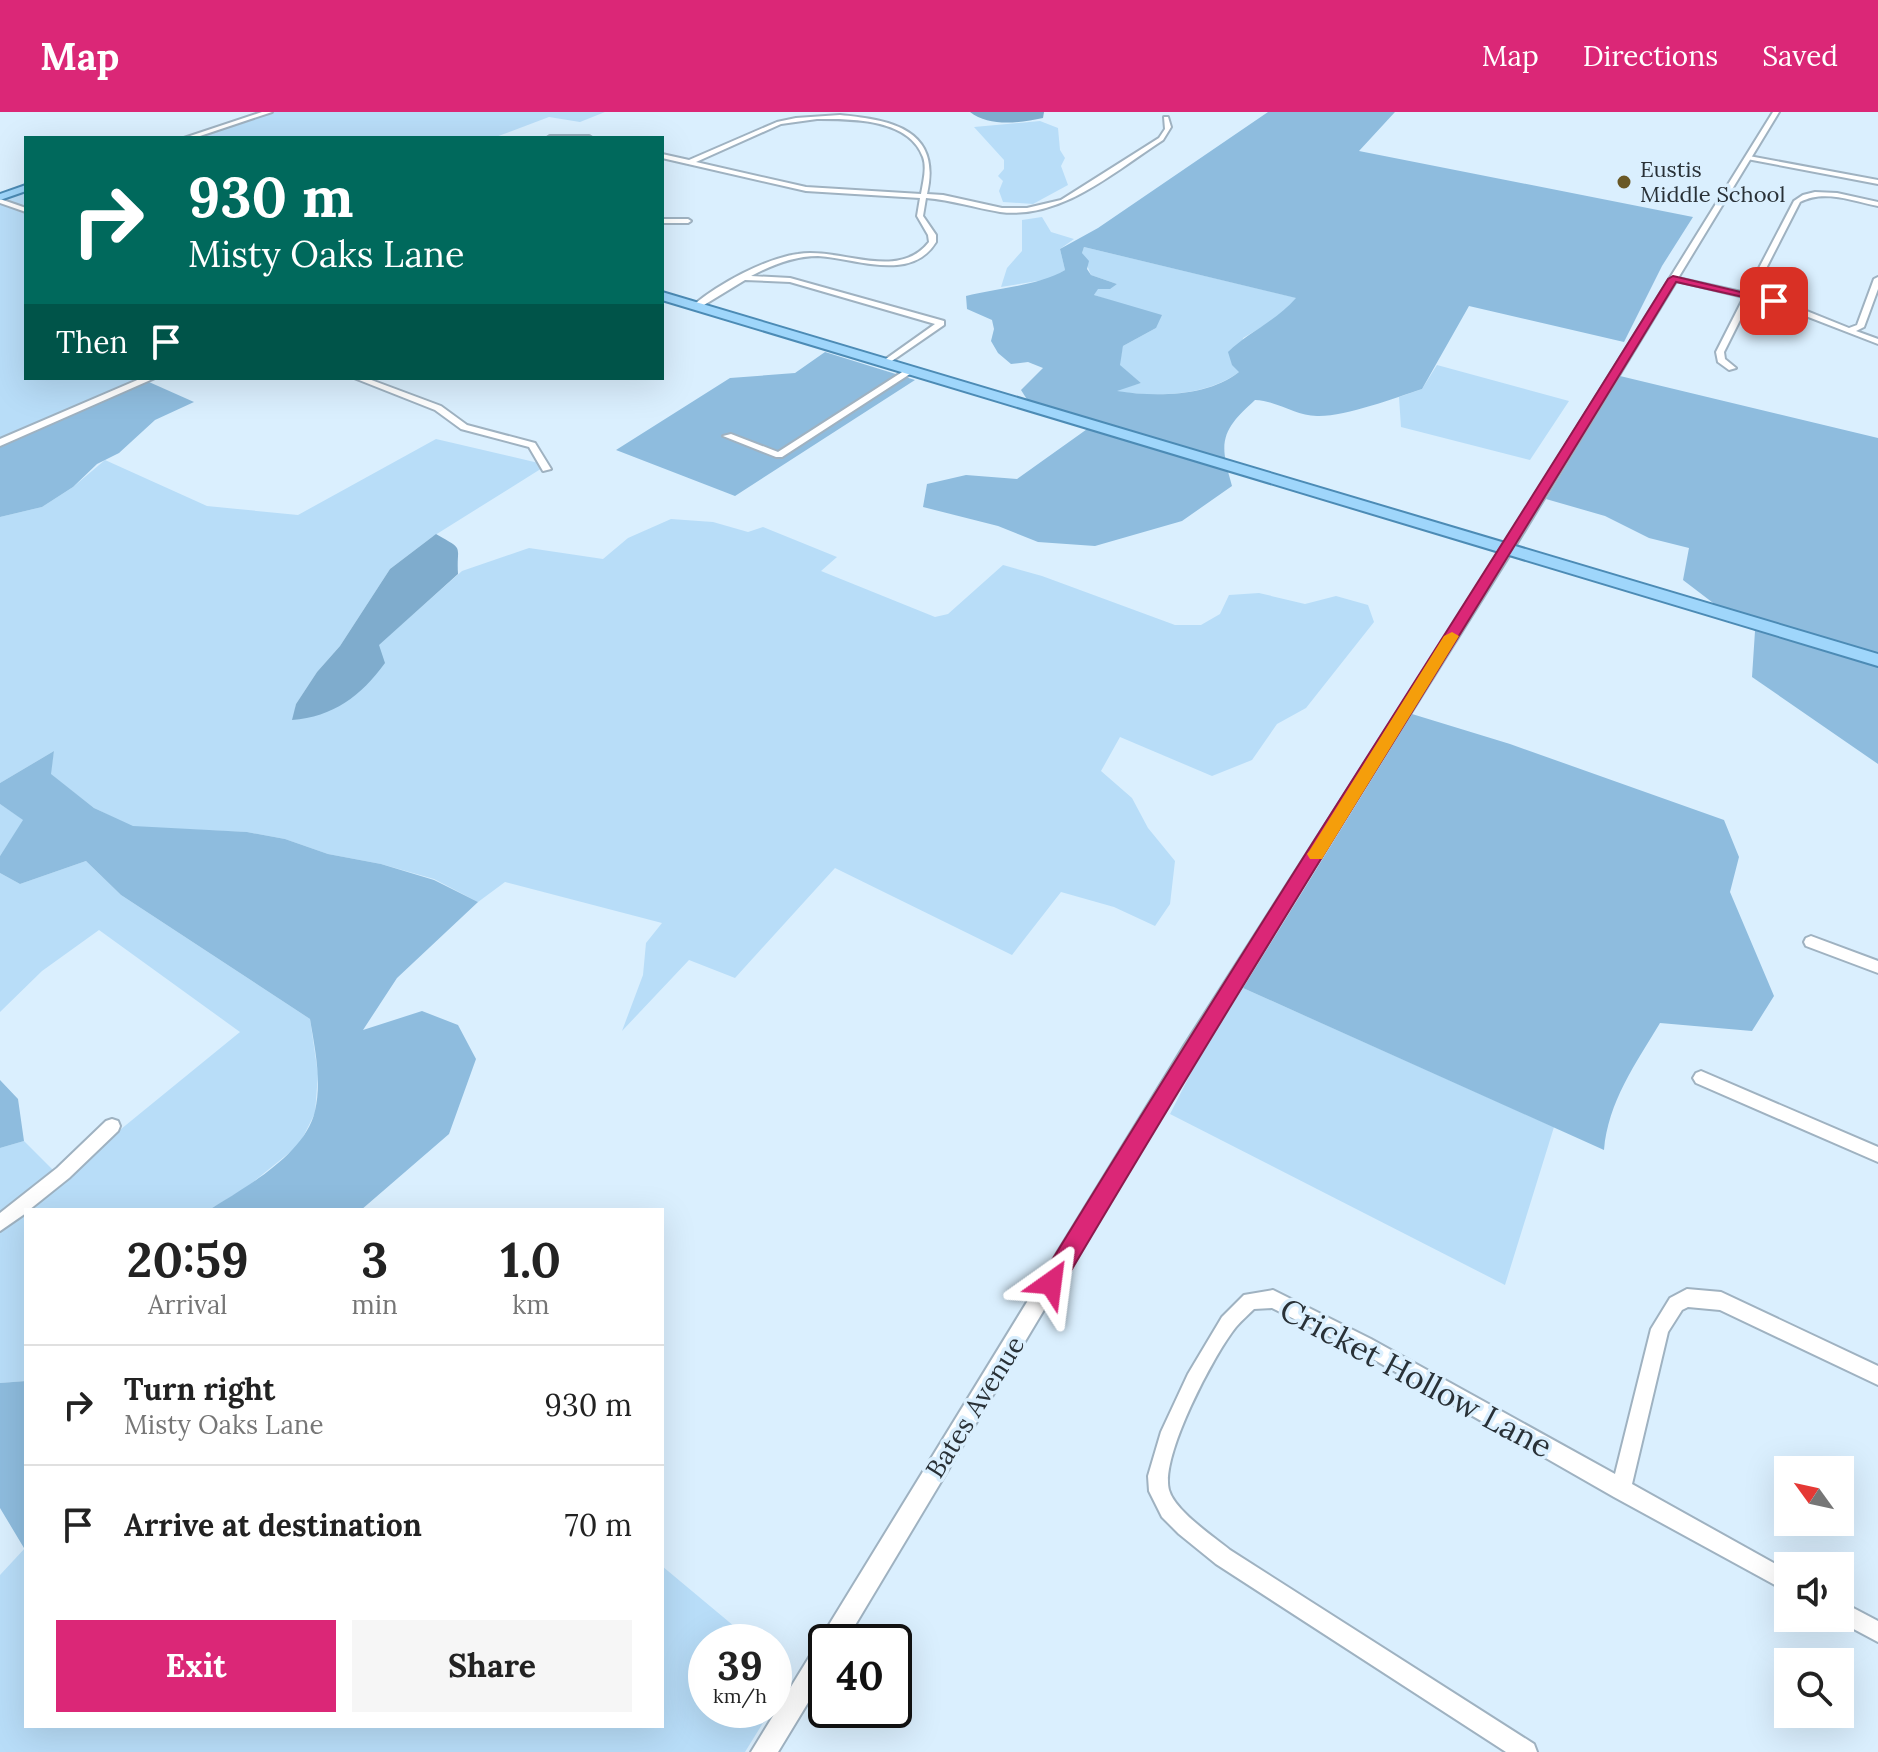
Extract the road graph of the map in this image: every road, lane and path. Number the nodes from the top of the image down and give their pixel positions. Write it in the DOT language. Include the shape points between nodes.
graph roads {
  1 [pos="269,112"];
  2 [pos="1776,112"];
  3 [pos="1166,118"];
  4 [pos="193,136"];
  5 [pos="664,157"];
  6 [pos="1749,158"];
  7 [pos="689,163"];
  8 [pos="1878,182"];
  9 [pos="24,189"];
  10 [pos="925,195"];
  11 [pos="0,199"];
  12 [pos="1878,204"];
  13 [pos="24,209"];
  14 [pos="664,221"];
  15 [pos="688,221"];
  16 [pos="820,242"];
  17 [pos="814,254"];
  18 [pos="747,278"];
  19 [pos="1673,279"];
  20 [pos="1878,279"];
  21 [pos="1751,295"];
  22 [pos="664,297"];
  23 [pos="1874,300"];
  24 [pos="696,306"];
  25 [pos="1850,330"];
  26 [pos="1878,342"];
  27 [pos="886,363"];
  28 [pos="1732,368"];
  29 [pos="910,370"];
  30 [pos="145,380"];
  31 [pos="363,380"];
  32 [pos="728,436"];
  33 [pos="0,443"];
  34 [pos="546,469"];
  35 [pos="1508,548"];
  36 [pos="1878,660"];
  37 [pos="1811,942"];
  38 [pos="1878,967"];
  39 [pos="1701,1078"];
  40 [pos="112,1126"];
  41 [pos="1878,1155"];
  42 [pos="0,1223"];
  43 [pos="1878,1376"];
  44 [pos="1621,1490"];
  45 [pos="1774,1574"];
  46 [pos="1854,1619"];
  47 [pos="842,1624"];
  48 [pos="1878,1632"];
  49 [pos="808,1680"];
  50 [pos="764,1752"];
  51 [pos="1526,1752"];
  1 -- 4 [label="street"];
  2 -- 6 [label="street, Bates Avenue"];
  3 -- 10 [label="street" via="1167,134 1161,139 1063,202 1002,210"];
  5 -- 7 [label="street"];
  6 -- 8 [label="street"];
  6 -- 19 [label="street, Bates Avenue"];
  7 -- 10 [label="street" via="806,189"];
  7 -- 10 [label="street" via="794,118 876,117 914,135 926,155"];
  9 -- 11 [label="main road"];
  10 -- 17 [label="street" via="920,216 932,243 916,256 864,263"];
  11 -- 13 [label="street"];
  12 -- 21 [label="street" via="1802,196"];
  14 -- 15 [label="street"];
  16 -- 17 [label="street"];
  17 -- 18 [label="street" via="788,258"];
  18 -- 24 [label="street"];
  18 -- 27 [label="street" via="788,279 941,323"];
  19 -- 21 [label="street"];
  19 -- 35 [label="street, Bates Avenue"];
  20 -- 23 [label="street"];
  21 -- 25 [label="street"];
  21 -- 28 [label="street" via="1720,352"];
  22 -- 24 [label="main road"];
  23 -- 25 [label="street" via="1860,327"];
  24 -- 27 [label="main road"];
  25 -- 26 [label="street"];
  27 -- 29 [label="main road"];
  29 -- 32 [label="street" via="779,455"];
  29 -- 35 [label="main road"];
  30 -- 33 [label="street"];
  31 -- 34 [label="street" via="438,408 464,427 532,445"];
  35 -- 36 [label="main road"];
  35 -- 47 [label="street, Bates Avenue" via="1190,1051"];
  37 -- 38 [label="street"];
  39 -- 41 [label="street"];
  40 -- 42 [label="street"];
  43 -- 44 [label="street" via="1721,1301 1687,1298 1676,1304 1660,1329"];
  44 -- 45 [label="street, Cricket Hollow Lane"];
  44 -- 51 [label="street, Cricket Hollow Lane" via="1273,1299 1250,1301 1229,1322 1157,1466 1160,1495 1223,1557"];
  46 -- 48 [label="street"];
  49 -- 50 [label="street"];
}
